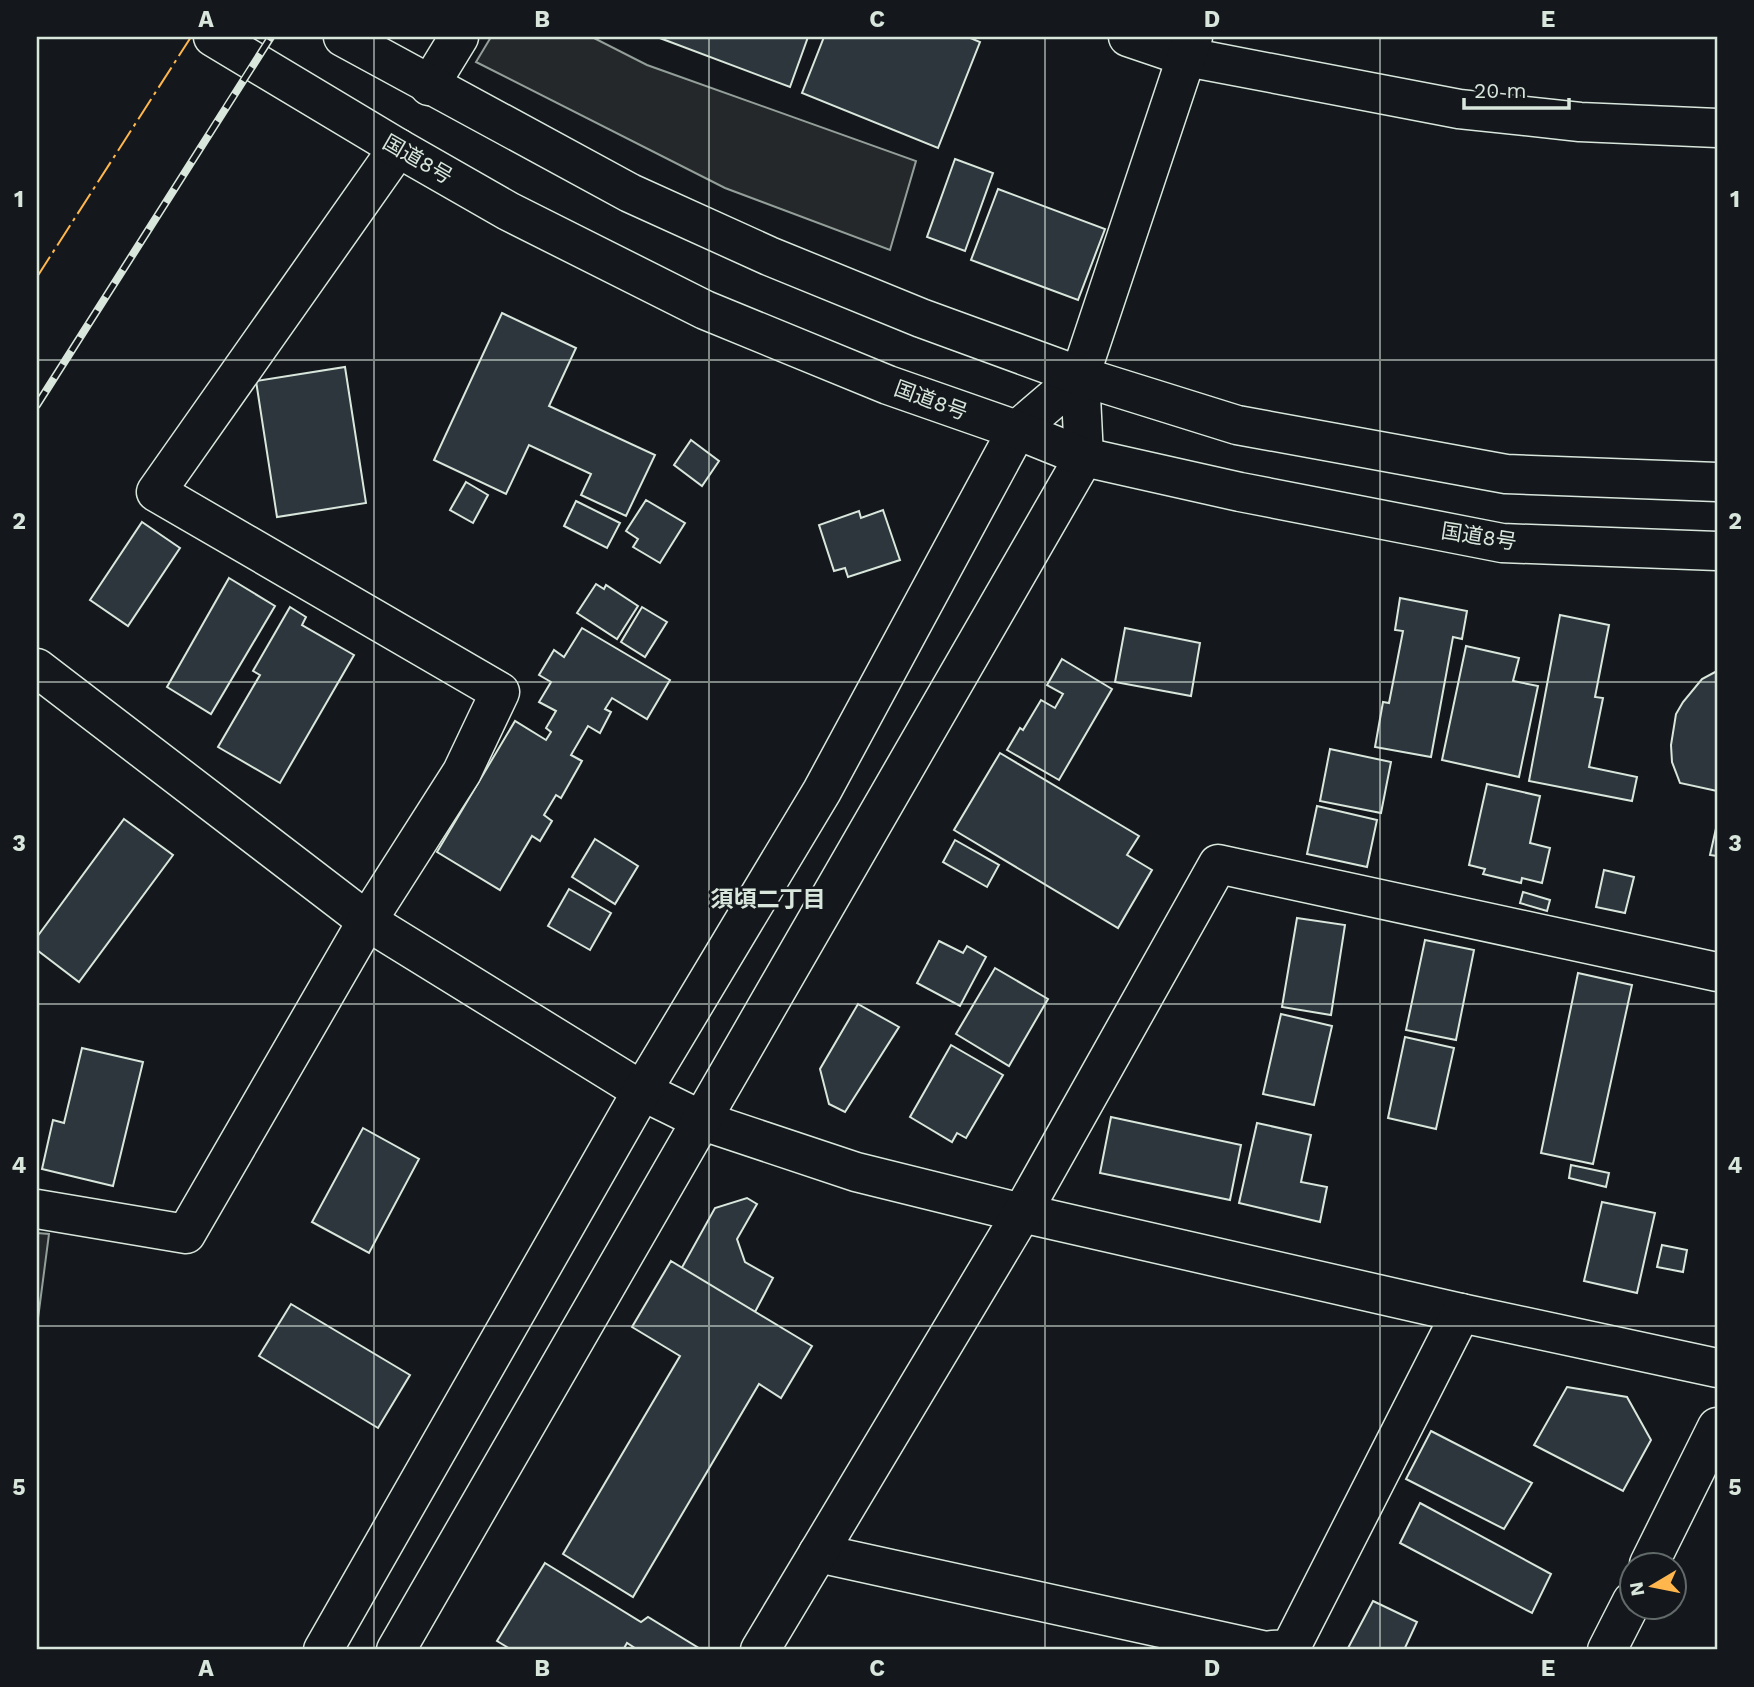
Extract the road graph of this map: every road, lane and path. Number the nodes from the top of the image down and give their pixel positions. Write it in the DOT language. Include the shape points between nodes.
graph roads {
  1 [pos="213,37"];
  2 [pos="343,37"];
  3 [pos="459,37"];
  4 [pos="1128,37"];
  5 [pos="1190,47"];
  6 [pos="429,86"];
  7 [pos="1717,128"];
  8 [pos="398,148"];
  9 [pos="1080,376"];
  10 [pos="1017,430"];
  11 [pos="1084,457"];
  12 [pos="1717,482"];
  13 [pos="1717,551"];
  14 [pos="37,668"];
  15 [pos="368,921"];
  16 [pos="1717,972"];
  17 [pos="642,1091"];
  18 [pos="703,1121"];
  19 [pos="37,1209"];
  20 [pos="1022,1213"];
  21 [pos="1461,1312"];
  22 [pos="1717,1367"];
  23 [pos="1717,1427"];
  24 [pos="1656,1550"];
  25 [pos="818,1553"];
  26 [pos="1622,1620"];
  27 [pos="323,1650"];
  28 [pos="396,1650"];
  29 [pos="760,1650"];
  30 [pos="1262,1650"];
  31 [pos="1272,1650"];
  32 [pos="1607,1650"];
  1 -- 8 [label="main road, 国道8号"];
  2 -- 6 [label="main road"];
  3 -- 6 [label="main road"];
  4 -- 5 [label="main road"];
  5 -- 7 [label="main road" via="1459,109 1580,122"];
  5 -- 9 [label="main road"];
  6 -- 9 [label="main road" via="630,193 769,256"];
  8 -- 10 [label="main road, 国道8号" via="508,211 705,310 876,380"];
  8 -- 15 [label="main road" via="156,492 499,692 462,772"];
  9 -- 10 [label="main road"];
  9 -- 11 [label="main road"];
  9 -- 12 [label="main road" via="1237,425 1506,474"];
  10 -- 11 [label="main road, 国道8号"];
  10 -- 17 [label="main road" via="822,791"];
  11 -- 13 [label="main road, 国道8号" via="1502,543"];
  11 -- 18 [label="main road"];
  14 -- 15 [label="main road"];
  15 -- 17 [label="main road"];
  15 -- 19 [label="main road" via="186,1234"];
  16 -- 20 [label="main road" via="1218,864"];
  17 -- 18 [label="main road"];
  17 -- 27 [label="main road"];
  18 -- 20 [label="main road" via="856,1172"];
  18 -- 28 [label="main road"];
  20 -- 21 [label="main road"];
  20 -- 25 [label="main road"];
  21 -- 22 [label="main road"];
  21 -- 31 [label="main road" via="1290,1649"];
  23 -- 24 [label="main road"];
  25 -- 29 [label="main road"];
  25 -- 30 [label="main road"];
  26 -- 32 [label="main road"];
}
